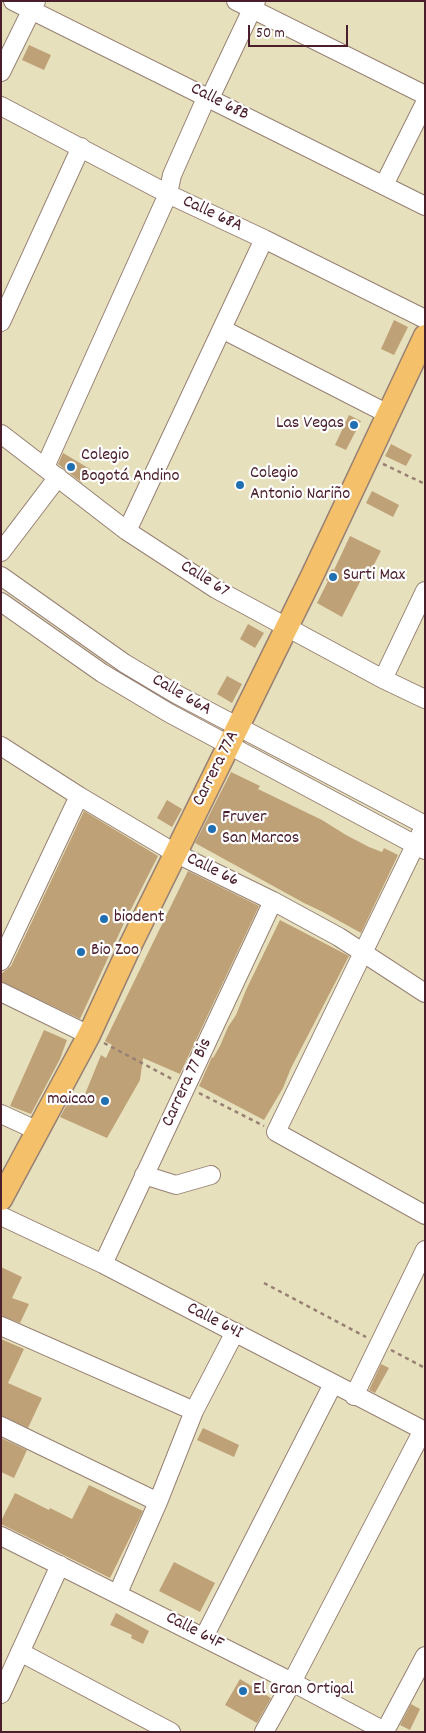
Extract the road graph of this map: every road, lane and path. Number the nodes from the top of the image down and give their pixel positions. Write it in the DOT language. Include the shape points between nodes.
graph roads {
  1 [pos="13,1"];
  2 [pos="236,1"];
  3 [pos="254,5"];
  4 [pos="34,6"];
  5 [pos="1,72"];
  6 [pos="425,95"];
  7 [pos="208,97"];
  8 [pos="425,103"];
  9 [pos="1,106"];
  10 [pos="81,148"];
  11 [pos="384,185"];
  12 [pos="168,194"];
  13 [pos="425,206"];
  14 [pos="264,239"];
  15 [pos="425,319"];
  16 [pos="1,322"];
  17 [pos="222,330"];
  18 [pos="425,336"];
  19 [pos="388,414"];
  20 [pos="1,434"];
  21 [pos="383,464"];
  22 [pos="52,472"];
  23 [pos="425,484"];
  24 [pos="128,531"];
  25 [pos="1,552"];
  26 [pos="1,576"];
  27 [pos="425,591"];
  28 [pos="1,602"];
  29 [pos="287,626"];
  30 [pos="383,679"];
  31 [pos="425,699"];
  32 [pos="233,737"];
  33 [pos="1,746"];
  34 [pos="79,796"];
  35 [pos="425,825"];
  36 [pos="420,848"];
  37 [pos="175,853"];
  38 [pos="272,901"];
  39 [pos="364,952"];
  40 [pos="1,961"];
  41 [pos="1,992"];
  42 [pos="425,993"];
  43 [pos="89,1035"];
  44 [pos="1,1114"];
  45 [pos="38,1131"];
  46 [pos="144,1175"];
  47 [pos="211,1176"];
  48 [pos="1,1199"];
  49 [pos="425,1215"];
  50 [pos="1,1216"];
  51 [pos="425,1250"];
  52 [pos="102,1264"];
  53 [pos="264,1283"];
  54 [pos="1,1326"];
  55 [pos="234,1332"];
  56 [pos="379,1344"];
  57 [pos="425,1368"];
  58 [pos="332,1384"];
  59 [pos="354,1396"];
  60 [pos="194,1411"];
  61 [pos="1,1426"];
  62 [pos="424,1431"];
  63 [pos="158,1502"];
  64 [pos="1,1536"];
  65 [pos="60,1565"];
  66 [pos="118,1593"];
  67 [pos="204,1637"];
  68 [pos="20,1652"];
  69 [pos="425,1656"];
  70 [pos="292,1682"];
  71 [pos="1,1694"];
  72 [pos="385,1731"];
  73 [pos="171,1732"];
  74 [pos="264,1732"];
  1 -- 4 [label="street, Calle 68B"];
  2 -- 3 [label="street"];
  3 -- 6 [label="street"];
  3 -- 7 [label="street"];
  4 -- 5 [label="street"];
  4 -- 7 [label="street, Calle 68B"];
  7 -- 11 [label="street, Calle 68B"];
  7 -- 12 [label="street" via="172,175"];
  8 -- 11 [label="street"];
  9 -- 10 [label="street, Calle 68A"];
  10 -- 12 [label="street, Calle 68A"];
  10 -- 16 [label="street"];
  11 -- 13 [label="street, Calle 68B"];
  12 -- 14 [label="street, Calle 68A"];
  12 -- 22 [label="street"];
  14 -- 15 [label="street, Calle 68A"];
  14 -- 17 [label="street"];
  17 -- 19 [label="street"];
  17 -- 24 [label="street"];
  18 -- 19 [label="main road, Carrera 77A"];
  19 -- 29 [label="main road, Carrera 77A"];
  20 -- 22 [label="street, Calle 67"];
  21 -- 23 [label="path"];
  22 -- 24 [label="street, Calle 67"];
  22 -- 25 [label="street"];
  24 -- 29 [label="street, Calle 67" via="216,589"];
  26 -- 32 [label="street, Calle 66A" via="124,663 176,694"];
  27 -- 30 [label="street"];
  28 -- 32 [label="street, Calle 66A" via="102,673 169,713"];
  29 -- 30 [label="street, Calle 67"];
  29 -- 32 [label="main road, Carrera 77A"];
  30 -- 31 [label="street, Calle 67"];
  32 -- 35 [label="street, Calle 66A"];
  32 -- 36 [label="street, Calle 66A"];
  32 -- 37 [label="main road, Carrera 77A"];
  33 -- 34 [label="street, Calle 66"];
  34 -- 37 [label="street, Calle 66"];
  34 -- 40 [label="street"];
  35 -- 36 [label="street"];
  36 -- 39 [label="street"];
  37 -- 38 [label="street, Calle 66"];
  37 -- 43 [label="main road, Carrera 77A"];
  38 -- 39 [label="street, Calle 66"];
  38 -- 46 [label="street, Carrera 77 Bis"];
  39 -- 42 [label="street, Calle 66"];
  39 -- 49 [label="street" via="276,1132"];
  41 -- 43 [label="street"];
  43 -- 45 [label="main road, Carrera 77A"];
  44 -- 45 [label="street"];
  45 -- 48 [label="main road, Carrera 77A"];
  46 -- 47 [label="street" via="176,1185"];
  46 -- 52 [label="street, Carrera 77 Bis"];
  50 -- 52 [label="street, Calle 64I"];
  51 -- 56 [label="street"];
  52 -- 55 [label="street, Calle 64I"];
  53 -- 56 [label="path"];
  54 -- 60 [label="street"];
  55 -- 58 [label="street, Calle 64I"];
  55 -- 60 [label="street"];
  56 -- 57 [label="path"];
  56 -- 59 [label="street"];
  58 -- 59 [label="street, Calle 64I"];
  58 -- 67 [label="street"];
  59 -- 62 [label="street, Calle 64I"];
  60 -- 63 [label="street"];
  61 -- 63 [label="street"];
  62 -- 70 [label="street"];
  63 -- 66 [label="street"];
  64 -- 65 [label="street, Calle 64F"];
  65 -- 66 [label="street, Calle 64F"];
  65 -- 68 [label="street"];
  66 -- 67 [label="street, Calle 64F"];
  67 -- 70 [label="street, Calle 64F"];
  68 -- 71 [label="street"];
  68 -- 73 [label="street"];
  69 -- 72 [label="street"];
  70 -- 72 [label="street, Calle 64F"];
  70 -- 74 [label="street"];
}
